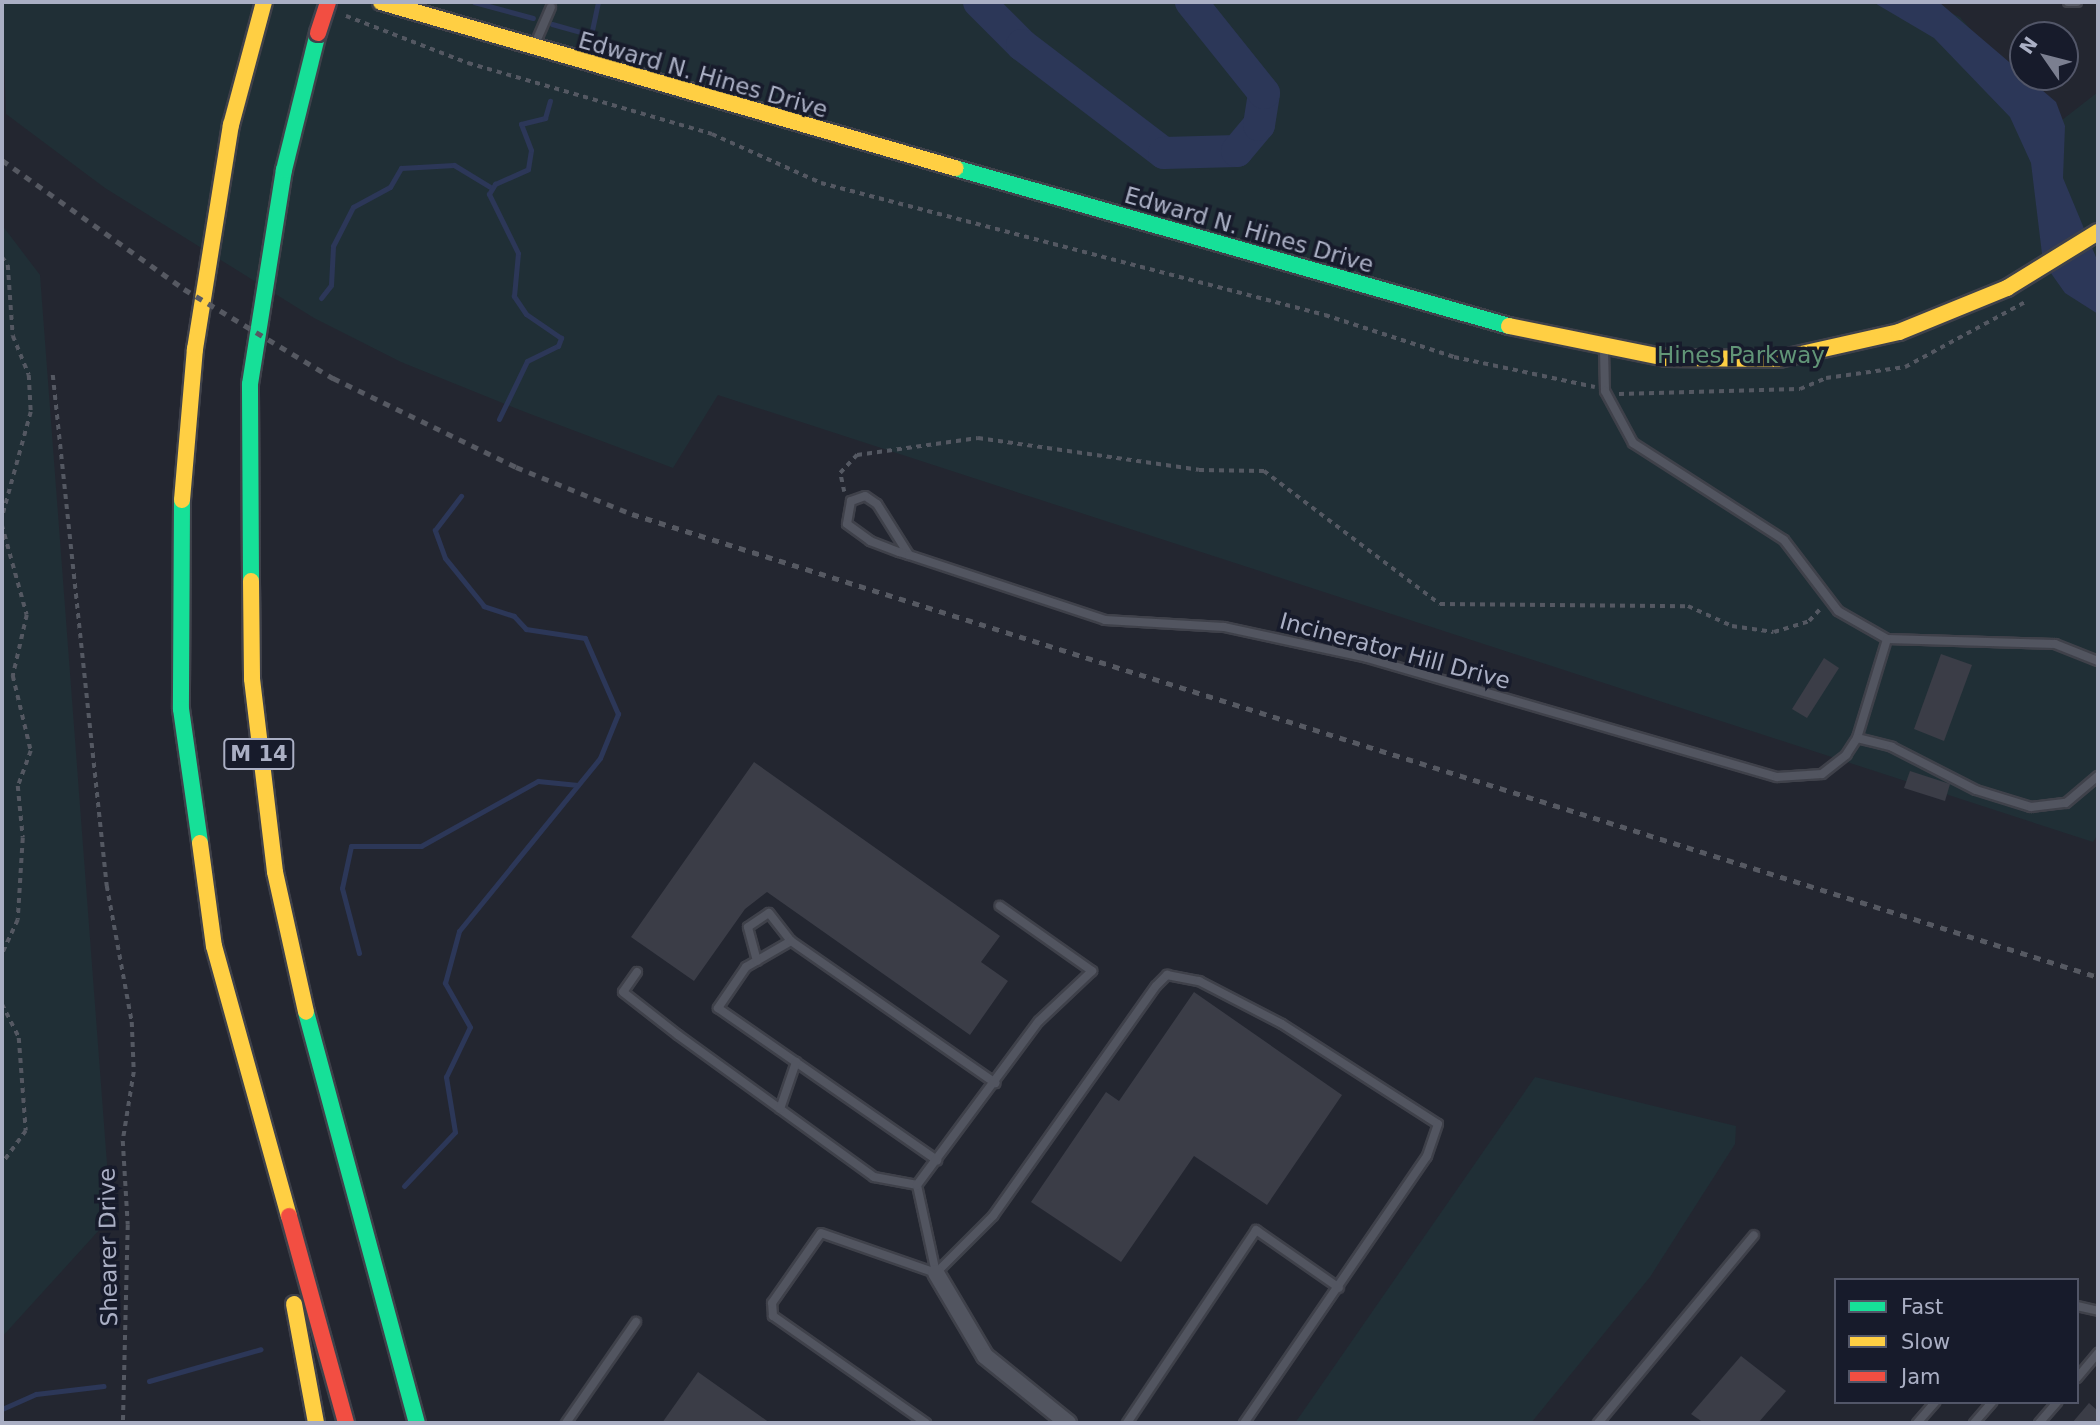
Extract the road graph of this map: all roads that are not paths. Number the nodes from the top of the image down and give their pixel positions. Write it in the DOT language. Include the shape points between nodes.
graph roads {
  1 [pos="328,2"];
  2 [pos="381,2"];
  3 [pos="2068,2"];
  4 [pos="2077,2"];
  5 [pos="263,5"];
  6 [pos="551,7"];
  7 [pos="532,50"];
  8 [pos="2098,232"];
  9 [pos="1604,349"];
  10 [pos="909,555"];
  11 [pos="1887,639"];
  12 [pos="2098,661"];
  13 [pos="1857,738"];
  14 [pos="2098,776"];
  15 [pos="1000,906"];
  16 [pos="791,941"];
  17 [pos="757,961"];
  18 [pos="637,972"];
  19 [pos="796,1062"];
  20 [pos="995,1083"];
  21 [pos="780,1109"];
  22 [pos="265,1146"];
  23 [pos="937,1160"];
  24 [pos="917,1185"];
  25 [pos="1754,1235"];
  26 [pos="936,1273"];
  27 [pos="1339,1288"];
  28 [pos="2079,1306"];
  29 [pos="2098,1311"];
  30 [pos="636,1322"];
  31 [pos="2098,1353"];
  32 [pos="2079,1376"];
  33 [pos="1933,1404"];
  34 [pos="1990,1404"];
  35 [pos="2055,1404"];
  36 [pos="316,1423"];
  37 [pos="346,1423"];
  38 [pos="417,1423"];
  39 [pos="566,1423"];
  40 [pos="926,1423"];
  41 [pos="1068,1423"];
  42 [pos="1127,1423"];
  43 [pos="1244,1423"];
  44 [pos="1598,1423"];
  45 [pos="1917,1423"];
  46 [pos="1974,1423"];
  47 [pos="2039,1423"];
  1 -- 38 [label="main road, M 14, bridge" via="284,170 250,384 252,679 271,845 295,971"];
  2 -- 7 [label="main road, Edward N. Hines Drive"];
  3 -- 4 [label="lane"];
  5 -- 22 [label="main road" via="231,125 204,277 179,538 181,709 192,819 214,946"];
  6 -- 7 [label="lane"];
  7 -- 9 [label="main road, Edward N. Hines Drive"];
  8 -- 9 [label="main road, Edward N. Hines Drive" via="2042,270 1939,319 1779,359 1666,358"];
  9 -- 11 [label="lane" via="1605,391 1633,443 1784,540 1838,611"];
  10 -- 10 [label="lane, Incinerator Hill Drive" via="854,530 847,524 847,508 865,496 877,504"];
  10 -- 13 [label="lane, Incinerator Hill Drive" via="1105,620 1224,627 1367,658 1777,777 1822,774"];
  11 -- 12 [label="lane" via="2055,644"];
  11 -- 13 [label="lane, Incinerator Hill Drive"];
  13 -- 14 [label="lane" via="2031,807 2066,803"];
  15 -- 20 [label="lane" via="1091,971 1039,1021"];
  16 -- 17 [label="lane"];
  16 -- 17 [label="lane" via="777,917 760,916 748,927"];
  16 -- 20 [label="lane"];
  17 -- 19 [label="lane" via="718,1008"];
  18 -- 21 [label="lane" via="623,992"];
  19 -- 21 [label="lane"];
  19 -- 23 [label="lane"];
  20 -- 23 [label="lane"];
  21 -- 24 [label="lane" via="874,1177"];
  22 -- 36 [label="main road"];
  22 -- 37 [label="main road"];
  23 -- 24 [label="lane"];
  24 -- 26 [label="lane"];
  25 -- 44 [label="lane"];
  26 -- 27 [label="lane" via="993,1216 1167,975 1199,981 1282,1024 1438,1124 1427,1156"];
  26 -- 40 [label="lane" via="821,1233 772,1303 773,1316"];
  26 -- 41 [label="street" via="985,1356"];
  27 -- 42 [label="lane" via="1256,1230"];
  27 -- 43 [label="lane"];
  28 -- 29 [label="lane"];
  30 -- 39 [label="lane"];
  31 -- 32 [label="lane"];
  33 -- 45 [label="lane"];
  34 -- 46 [label="lane"];
  35 -- 47 [label="lane"];
}
